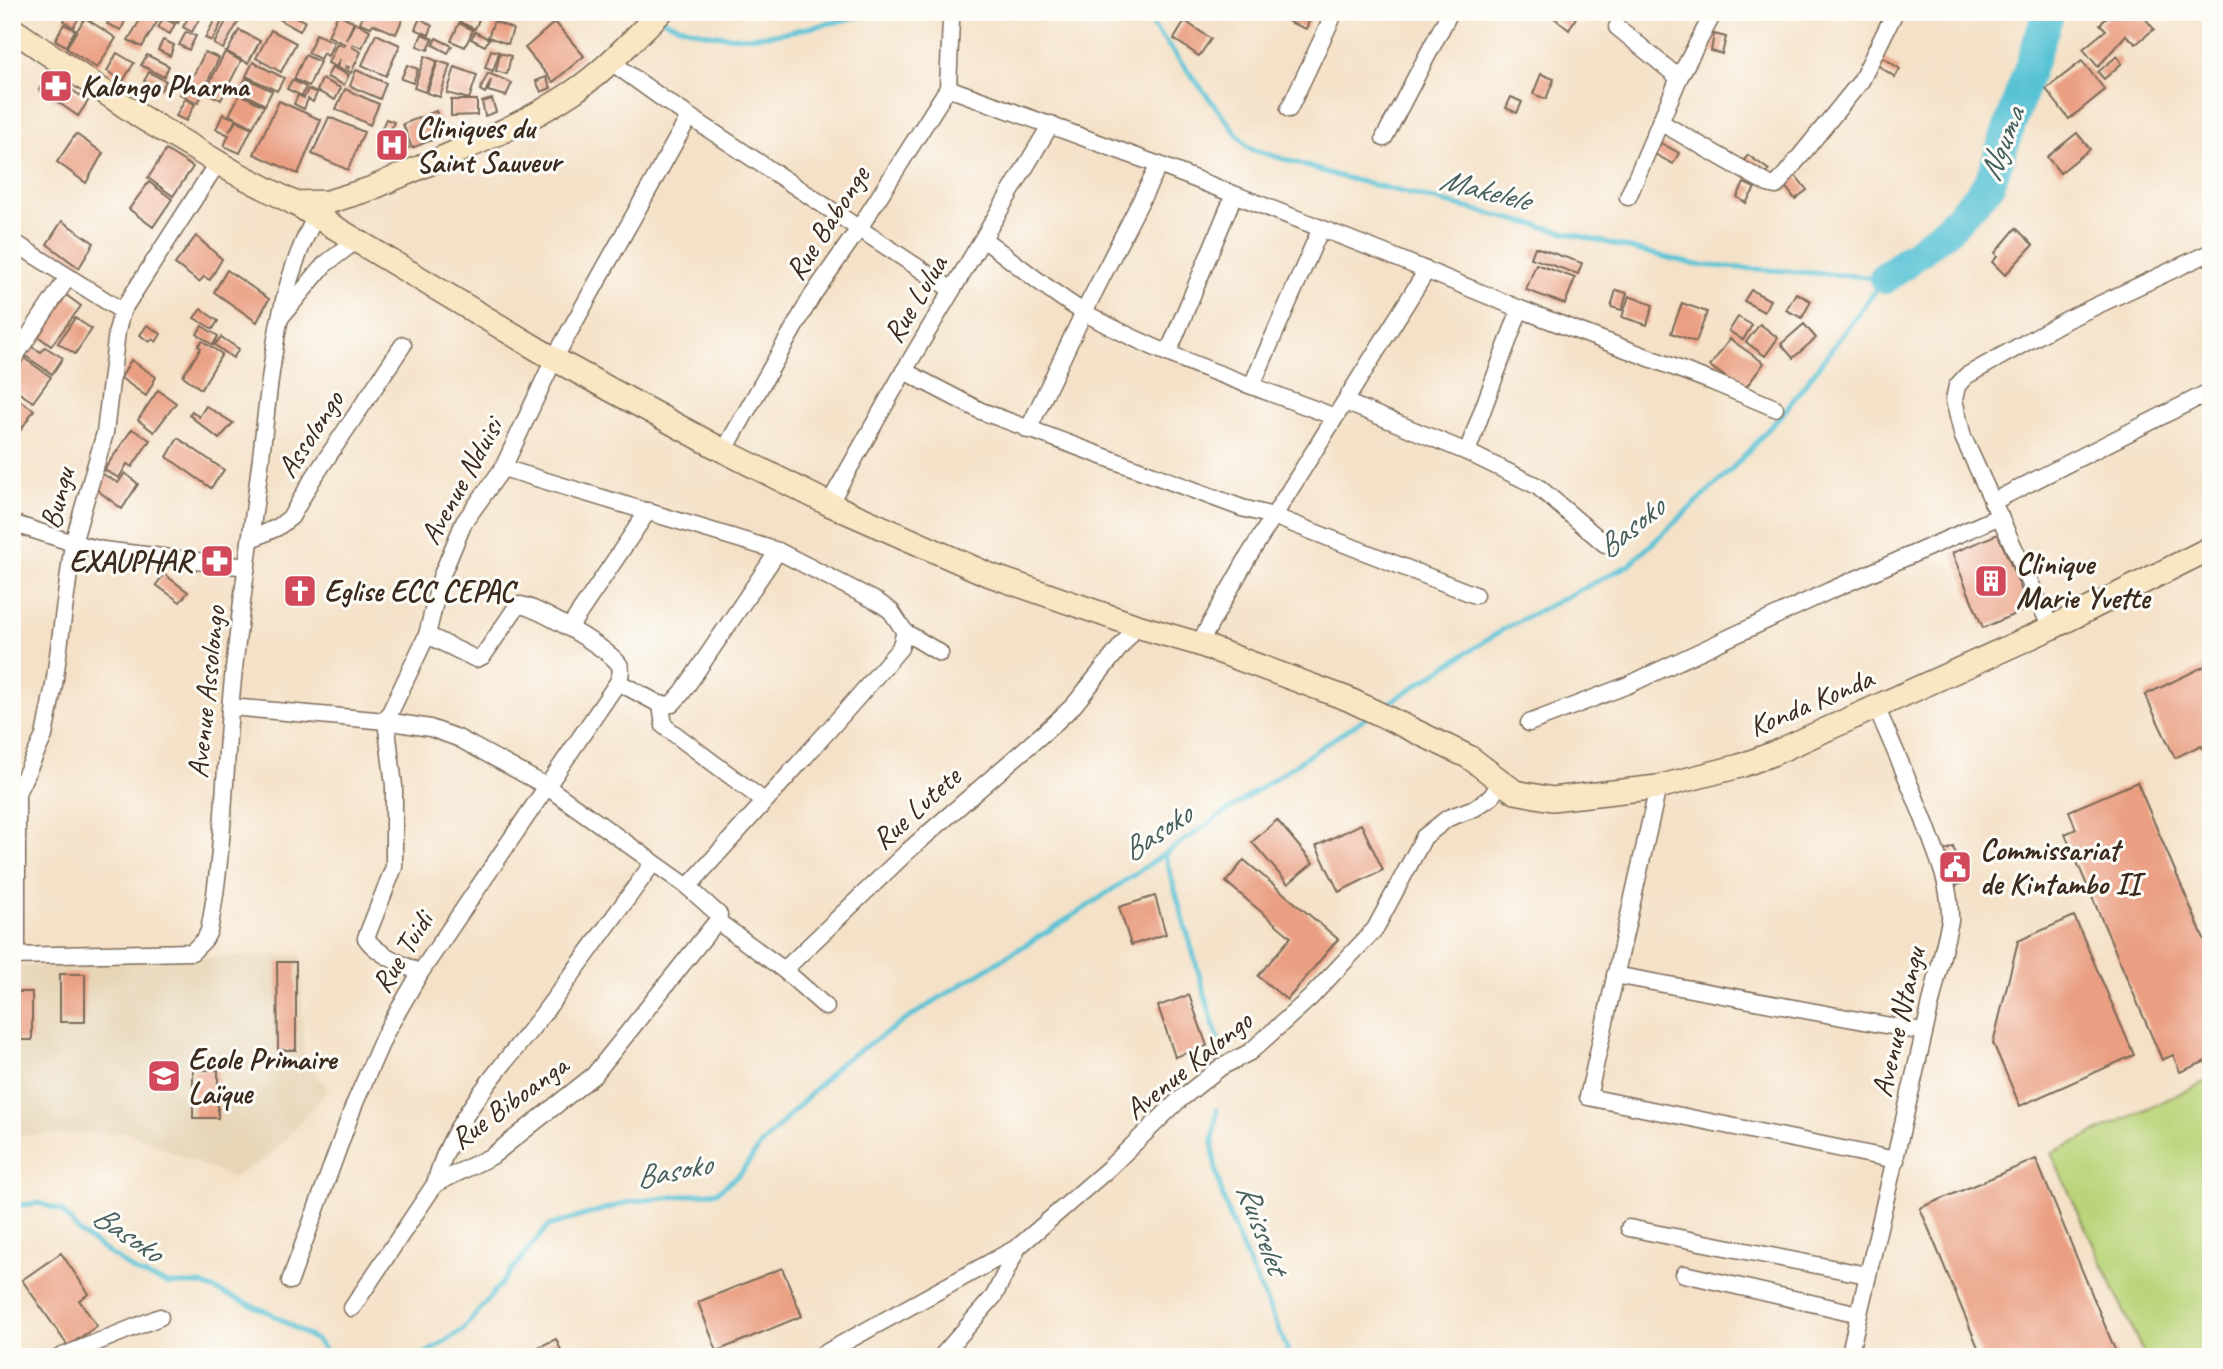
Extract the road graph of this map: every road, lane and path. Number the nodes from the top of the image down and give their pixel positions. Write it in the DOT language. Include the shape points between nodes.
graph roads {
  1 [pos="661,12"];
  2 [pos="1335,12"];
  3 [pos="1450,12"];
  4 [pos="1714,12"];
  5 [pos="1895,12"];
  6 [pos="951,20"];
  7 [pos="1616,27"];
  8 [pos="12,29"];
  9 [pos="610,61"];
  10 [pos="1679,78"];
  11 [pos="948,88"];
  12 [pos="1289,109"];
  13 [pos="689,117"];
  14 [pos="1660,122"];
  15 [pos="1051,124"];
  16 [pos="1384,138"];
  17 [pos="218,162"];
  18 [pos="1159,165"];
  19 [pos="1234,195"];
  20 [pos="1628,197"];
  21 [pos="294,203"];
  22 [pos="316,216"];
  23 [pos="1321,228"];
  24 [pos="858,230"];
  25 [pos="983,239"];
  26 [pos="357,240"];
  27 [pos="12,241"];
  28 [pos="2211,252"];
  29 [pos="1427,270"];
  30 [pos="68,276"];
  31 [pos="952,290"];
  32 [pos="1520,309"];
  33 [pos="122,311"];
  34 [pos="1084,312"];
  35 [pos="280,319"];
  36 [pos="403,345"];
  37 [pos="1168,353"];
  38 [pos="554,359"];
  39 [pos="12,361"];
  40 [pos="904,371"];
  41 [pos="1252,385"];
  42 [pos="2211,391"];
  43 [pos="1345,402"];
  44 [pos="1775,408"];
  45 [pos="1335,417"];
  46 [pos="1028,430"];
  47 [pos="724,451"];
  48 [pos="1467,452"];
  49 [pos="503,468"];
  50 [pos="829,504"];
  51 [pos="1996,509"];
  52 [pos="648,511"];
  53 [pos="1273,516"];
  54 [pos="12,523"];
  55 [pos="252,539"];
  56 [pos="73,543"];
  57 [pos="1605,544"];
  58 [pos="2211,548"];
  59 [pos="778,551"];
  60 [pos="247,567"];
  61 [pos="1475,595"];
  62 [pos="1137,626"];
  63 [pos="569,628"];
  64 [pos="2051,628"];
  65 [pos="905,632"];
  66 [pos="427,635"];
  67 [pos="1199,644"];
  68 [pos="940,653"];
  69 [pos="618,682"];
  70 [pos="661,705"];
  71 [pos="230,707"];
  72 [pos="1877,709"];
  73 [pos="386,721"];
  74 [pos="1529,723"];
  75 [pos="1501,782"];
  76 [pos="546,786"];
  77 [pos="1658,788"];
  78 [pos="15,794"];
  79 [pos="764,801"];
  80 [pos="653,863"];
  81 [pos="688,887"];
  82 [pos="718,918"];
  83 [pos="15,956"];
  84 [pos="784,970"];
  85 [pos="420,973"];
  86 [pos="1615,975"];
  87 [pos="826,1007"];
  88 [pos="1923,1032"];
  89 [pos="1896,1160"];
  90 [pos="435,1184"];
  91 [pos="1629,1228"];
  92 [pos="1018,1247"];
  93 [pos="1685,1275"];
  94 [pos="1867,1275"];
  95 [pos="290,1281"];
  96 [pos="352,1308"];
  97 [pos="1858,1314"];
  98 [pos="160,1317"];
  99 [pos="60,1357"];
  100 [pos="818,1357"];
  101 [pos="941,1357"];
  102 [pos="1849,1357"];
  1 -- 9 [label="street"];
  2 -- 12 [label="street"];
  3 -- 16 [label="street"];
  4 -- 10 [label="street"];
  5 -- 14 [label="street" via="1861,81 1776,186"];
  6 -- 11 [label="street, Rue Babonge"];
  7 -- 10 [label="street"];
  8 -- 17 [label="street, Konda Konda" via="141,117"];
  9 -- 13 [label="street"];
  9 -- 21 [label="street" via="575,91 469,145 346,198"];
  10 -- 14 [label="street"];
  11 -- 15 [label="street"];
  11 -- 24 [label="street, Rue Babonge"];
  13 -- 24 [label="street"];
  13 -- 38 [label="street, Avenue Nduisi"];
  14 -- 20 [label="street"];
  15 -- 18 [label="street"];
  15 -- 25 [label="street, Rue Lulua"];
  17 -- 21 [label="street, Konda Konda"];
  17 -- 33 [label="street, Bungu"];
  18 -- 19 [label="street"];
  18 -- 34 [label="street"];
  19 -- 23 [label="street"];
  19 -- 37 [label="street"];
  21 -- 22 [label="street, Konda Konda"];
  22 -- 26 [label="street, Konda Konda"];
  22 -- 35 [label="street, Avenue Assolongo" via="292,266"];
  23 -- 29 [label="street"];
  23 -- 41 [label="street"];
  24 -- 31 [label="street"];
  24 -- 47 [label="street, Rue Babonge" via="812,296"];
  25 -- 31 [label="street, Rue Lulua"];
  25 -- 34 [label="street"];
  26 -- 35 [label="street" via="324,264"];
  26 -- 38 [label="street, Konda Konda"];
  27 -- 30 [label="street"];
  28 -- 51 [label="street" via="2066,320 1966,376 1957,386 1954,400 1963,437"];
  29 -- 32 [label="street"];
  29 -- 43 [label="street"];
  30 -- 33 [label="street"];
  30 -- 39 [label="street"];
  31 -- 40 [label="street, Rue Lulua"];
  32 -- 44 [label="street"];
  32 -- 48 [label="street"];
  33 -- 56 [label="street, Bungu" via="105,433"];
  34 -- 37 [label="street"];
  34 -- 46 [label="street"];
  35 -- 55 [label="street, Avenue Assolongo"];
  36 -- 55 [label="street, Assolongo" via="291,517"];
  37 -- 41 [label="street"];
  38 -- 47 [label="street, Konda Konda"];
  38 -- 49 [label="street, Avenue Nduisi"];
  40 -- 46 [label="street" via="966,405"];
  40 -- 50 [label="street, Rue Lulua"];
  41 -- 45 [label="street"];
  42 -- 51 [label="street"];
  43 -- 45 [label="street"];
  43 -- 48 [label="street"];
  45 -- 53 [label="street"];
  46 -- 53 [label="street"];
  47 -- 50 [label="street, Konda Konda"];
  48 -- 57 [label="street" via="1537,486"];
  49 -- 52 [label="street"];
  49 -- 66 [label="street, Avenue Nduisi" via="464,522 441,577"];
  50 -- 62 [label="street, Konda Konda" via="987,574"];
  51 -- 64 [label="street"];
  51 -- 74 [label="street" via="1628,685"];
  52 -- 59 [label="street"];
  52 -- 63 [label="street"];
  53 -- 61 [label="street"];
  53 -- 67 [label="street"];
  54 -- 56 [label="street"];
  55 -- 60 [label="street, Avenue Assolongo"];
  56 -- 60 [label="street"];
  56 -- 78 [label="street, Bungu" via="44,736"];
  58 -- 64 [label="street, Konda Konda"];
  59 -- 65 [label="street" via="878,602 891,611"];
  59 -- 70 [label="street" via="682,693 672,704"];
  60 -- 71 [label="street, Avenue Assolongo"];
  62 -- 67 [label="street, Konda Konda"];
  62 -- 84 [label="street, Rue Lutete" via="1074,705 908,851"];
  63 -- 66 [label="street" via="520,605 483,656 476,659"];
  63 -- 69 [label="street" via="619,664"];
  64 -- 72 [label="street, Konda Konda"];
  65 -- 68 [label="street"];
  65 -- 79 [label="street" via="900,648"];
  66 -- 73 [label="street, Avenue Nduisi"];
  67 -- 75 [label="street, Konda Konda" via="1348,699 1469,757"];
  69 -- 70 [label="street"];
  69 -- 76 [label="street, Rue Tuidi"];
  70 -- 79 [label="street" via="664,726"];
  71 -- 73 [label="street"];
  71 -- 83 [label="street, Avenue Assolongo" via="212,919 200,945 181,954"];
  72 -- 77 [label="street, Konda Konda" via="1740,766"];
  72 -- 88 [label="street, Avenue Ntangu" via="1911,785 1950,899 1950,921"];
  73 -- 76 [label="street" via="444,732"];
  73 -- 85 [label="street" via="394,786 394,867 366,938"];
  75 -- 77 [label="street, Konda Konda" via="1515,792 1552,799"];
  75 -- 92 [label="street, Avenue Kalongo" via="1491,797 1448,818 1424,837 1375,929 1310,998 1250,1052 1178,1101"];
  76 -- 80 [label="street"];
  76 -- 85 [label="street, Rue Tuidi"];
  77 -- 86 [label="street"];
  78 -- 83 [label="street, Bungu"];
  79 -- 81 [label="street"];
  80 -- 81 [label="street"];
  80 -- 90 [label="street, Rue Biboanga" via="468,1111 439,1165"];
  81 -- 82 [label="street"];
  82 -- 84 [label="street"];
  82 -- 90 [label="street, Rue Biboanga" via="594,1074 492,1156"];
  84 -- 87 [label="street"];
  85 -- 95 [label="street, Rue Tuidi" via="386,1032 354,1105"];
  86 -- 88 [label="street"];
  86 -- 89 [label="street" via="1588,1097"];
  88 -- 89 [label="street, Avenue Ntangu"];
  89 -- 94 [label="street, Avenue Ntangu"];
  90 -- 96 [label="street"];
  91 -- 94 [label="street"];
  92 -- 100 [label="street, Avenue Kalongo"];
  92 -- 101 [label="street" via="994,1296"];
  93 -- 97 [label="street"];
  94 -- 97 [label="street, Avenue Ntangu"];
  97 -- 102 [label="street, Avenue Ntangu"];
  98 -- 99 [label="street"];
}
